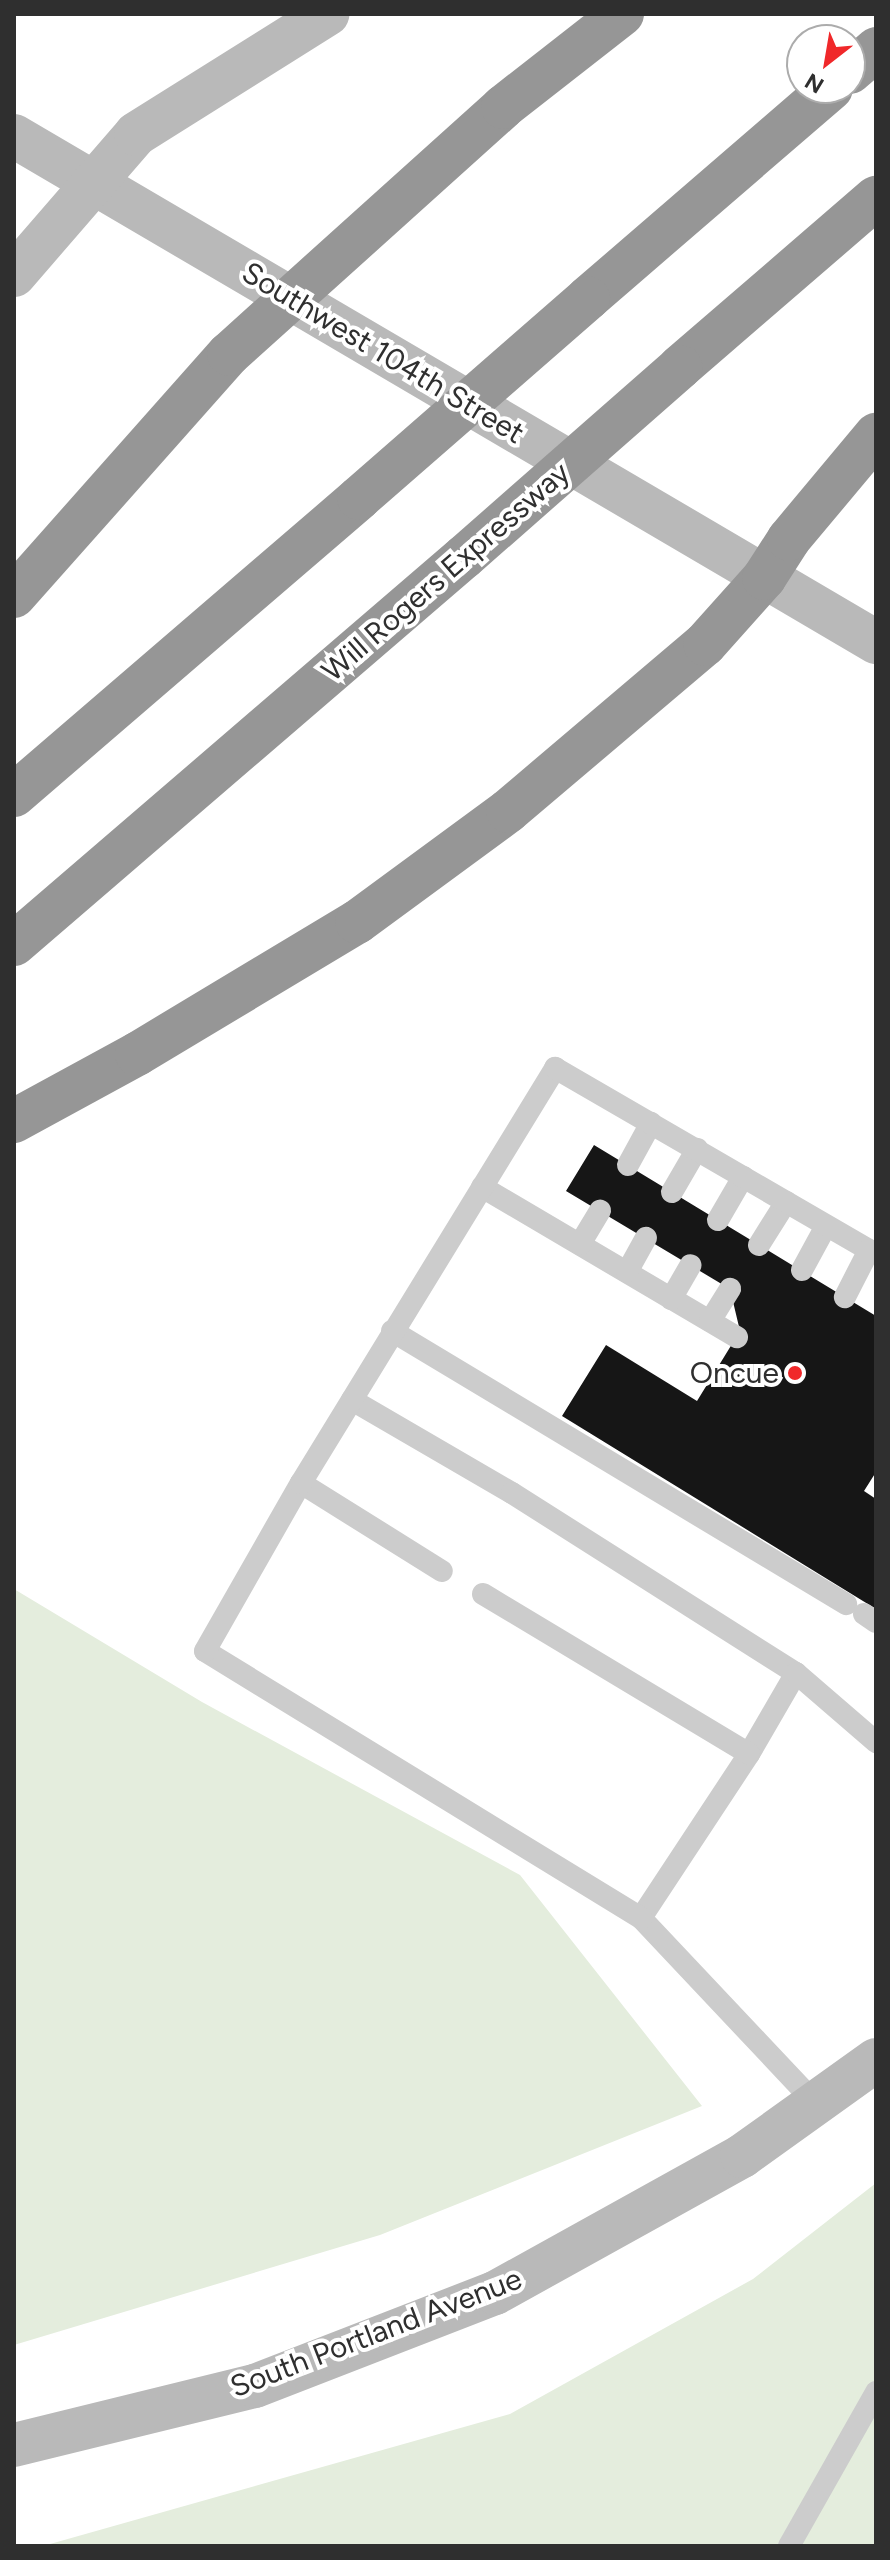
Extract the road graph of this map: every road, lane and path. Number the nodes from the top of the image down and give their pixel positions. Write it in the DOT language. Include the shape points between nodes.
graph roads {
  1 [pos="327,14"];
  2 [pos="622,14"];
  3 [pos="812,104"];
  4 [pos="14,136"];
  5 [pos="95,183"];
  6 [pos="876,198"];
  7 [pos="14,275"];
  8 [pos="291,298"];
  9 [pos="876,435"];
  10 [pos="764,578"];
  11 [pos="14,596"];
  12 [pos="876,642"];
  13 [pos="14,795"];
  14 [pos="14,944"];
  15 [pos="14,1121"];
  16 [pos="651,1123"];
  17 [pos="697,1149"];
  18 [pos="628,1165"];
  19 [pos="743,1177"];
  20 [pos="482,1187"];
  21 [pos="672,1192"];
  22 [pos="786,1202"];
  23 [pos="600,1211"];
  24 [pos="718,1220"];
  25 [pos="826,1226"];
  26 [pos="646,1238"];
  27 [pos="580,1244"];
  28 [pos="759,1245"];
  29 [pos="874,1247"];
  30 [pos="691,1265"];
  31 [pos="802,1270"];
  32 [pos="627,1272"];
  33 [pos="730,1289"];
  34 [pos="845,1297"];
  35 [pos="671,1299"];
  36 [pos="710,1321"];
  37 [pos="392,1331"];
  38 [pos="737,1337"];
  39 [pos="352,1400"];
  40 [pos="301,1483"];
  41 [pos="442,1571"];
  42 [pos="483,1594"];
  43 [pos="862,1613"];
  44 [pos="796,1673"];
  45 [pos="876,1742"];
  46 [pos="749,1754"];
  47 [pos="641,1918"];
  48 [pos="876,2060"];
  49 [pos="816,2104"];
  50 [pos="876,2392"];
  51 [pos="14,2445"];
  52 [pos="789,2546"];
  1 -- 5 [label="main road" via="136,134"];
  2 -- 8 [label="highway" via="503,107"];
  3 -- 13 [label="highway, bridge"];
  4 -- 5 [label="main road, Southwest 104th Street"];
  5 -- 7 [label="main road"];
  5 -- 8 [label="main road, Southwest 104th Street"];
  6 -- 14 [label="highway, Will Rogers Expressway, bridge"];
  8 -- 10 [label="main road, Southwest 104th Street"];
  8 -- 11 [label="highway" via="229,354"];
  9 -- 10 [label="highway" via="789,539"];
  10 -- 12 [label="main road, Southwest 104th Street"];
  10 -- 15 [label="highway" via="705,644 441,862 344,930"];
  16 -- 17 [label="lane"];
  16 -- 18 [label="lane"];
  16 -- 20 [label="lane" via="555,1068"];
  17 -- 19 [label="lane"];
  17 -- 21 [label="lane"];
  19 -- 22 [label="lane"];
  19 -- 24 [label="lane"];
  20 -- 27 [label="lane"];
  20 -- 37 [label="lane"];
  22 -- 25 [label="lane"];
  22 -- 28 [label="lane"];
  23 -- 27 [label="lane"];
  25 -- 29 [label="lane"];
  25 -- 31 [label="lane"];
  26 -- 32 [label="lane"];
  27 -- 32 [label="lane"];
  29 -- 34 [label="lane"];
  30 -- 35 [label="lane"];
  32 -- 35 [label="lane"];
  33 -- 36 [label="lane"];
  35 -- 36 [label="lane"];
  36 -- 38 [label="lane"];
  37 -- 39 [label="lane"];
  37 -- 43 [label="lane"];
  39 -- 40 [label="lane"];
  39 -- 44 [label="lane" via="512,1493"];
  40 -- 41 [label="lane"];
  40 -- 47 [label="lane" via="205,1651"];
  42 -- 46 [label="lane"];
  44 -- 45 [label="lane"];
  44 -- 46 [label="lane"];
  46 -- 47 [label="lane"];
  47 -- 49 [label="lane"];
  48 -- 49 [label="main road, South Portland Avenue"];
  49 -- 51 [label="main road, South Portland Avenue" via="742,2156 495,2293 255,2386"];
  50 -- 52 [label="lane"];
}
